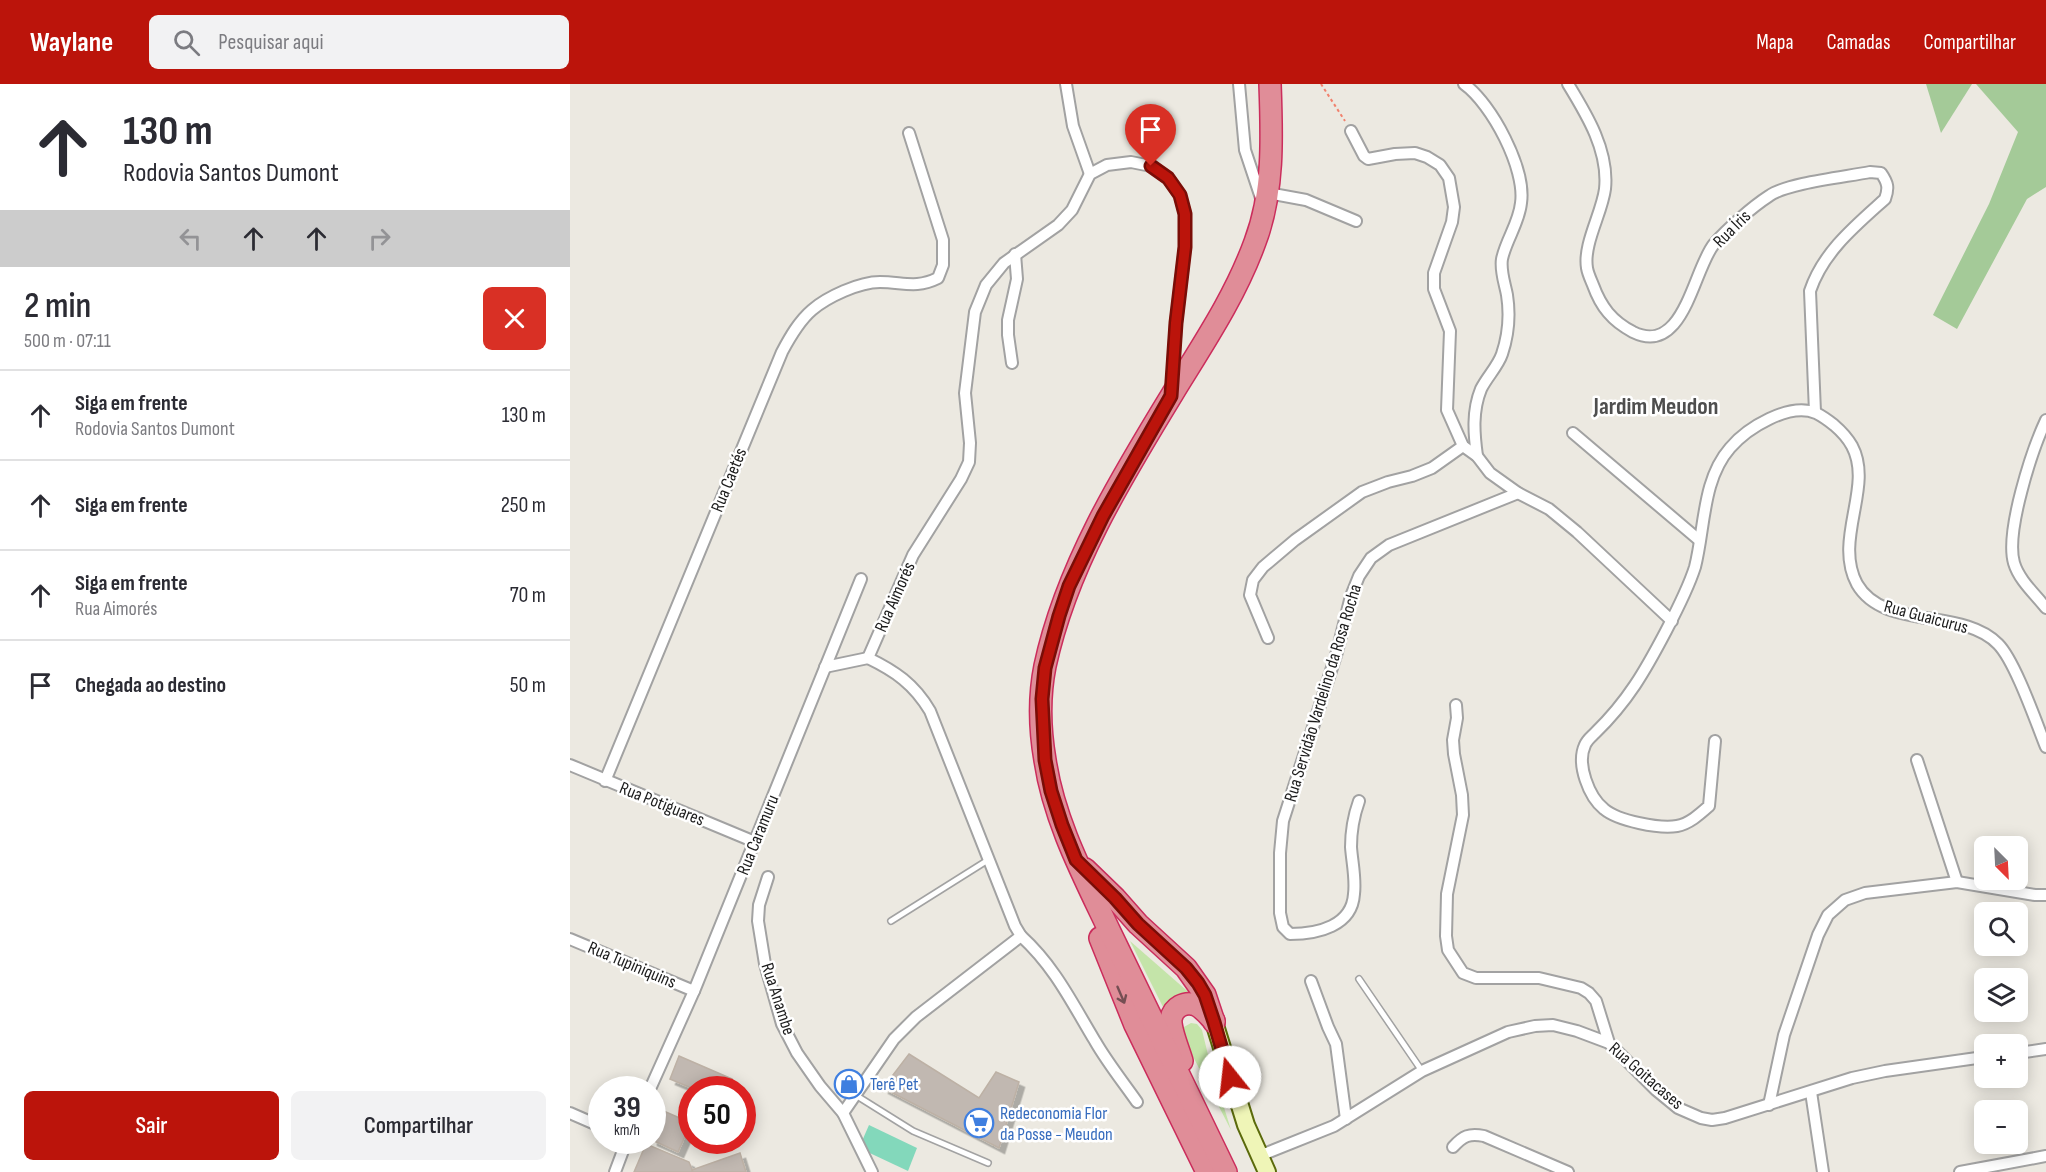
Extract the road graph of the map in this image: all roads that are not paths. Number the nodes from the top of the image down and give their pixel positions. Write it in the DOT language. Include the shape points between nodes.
graph roads {
  1 [pos="1066,84"];
  2 [pos="1239,84"];
  3 [pos="1270,84"];
  4 [pos="1464,84"];
  5 [pos="1568,84"];
  6 [pos="1351,131"];
  7 [pos="909,133"];
  8 [pos="1090,174"];
  9 [pos="1266,202"];
  10 [pos="1356,221"];
  11 [pos="1015,254"];
  12 [pos="1012,363"];
  13 [pos="1171,396"];
  14 [pos="1815,412"];
  15 [pos="2046,420"];
  16 [pos="1573,433"];
  17 [pos="1463,446"];
  18 [pos="1477,456"];
  19 [pos="1518,493"];
  20 [pos="1699,540"];
  21 [pos="861,579"];
  22 [pos="2046,608"];
  23 [pos="1672,621"];
  24 [pos="1268,638"];
  25 [pos="868,658"];
  26 [pos="825,667"];
  27 [pos="1455,705"];
  28 [pos="1715,741"];
  29 [pos="2046,747"];
  30 [pos="1917,760"];
  31 [pos="570,765"];
  32 [pos="605,781"];
  33 [pos="1359,801"];
  34 [pos="755,842"];
  35 [pos="990,859"];
  36 [pos="1076,860"];
  37 [pos="768,877"];
  38 [pos="1957,882"];
  39 [pos="2046,895"];
  40 [pos="891,921"];
  41 [pos="1021,936"];
  42 [pos="570,939"];
  43 [pos="1359,979"];
  44 [pos="1311,981"];
  45 [pos="694,992"];
  46 [pos="1214,1022"];
  47 [pos="1609,1042"];
  48 [pos="2046,1049"];
  49 [pos="2028,1052"];
  50 [pos="1974,1059"];
  51 [pos="1422,1071"];
  52 [pos="656,1076"];
  53 [pos="1187,1092"];
  54 [pos="1811,1092"];
  55 [pos="856,1096"];
  56 [pos="1137,1102"];
  57 [pos="1769,1105"];
  58 [pos="570,1113"];
  59 [pos="843,1113"];
  60 [pos="1346,1119"];
  61 [pos="588,1121"];
  62 [pos="1453,1147"];
  63 [pos="622,1154"];
  64 [pos="1259,1156"];
  65 [pos="2046,1156"];
  66 [pos="988,1162"];
  67 [pos="1219,1170"];
  68 [pos="615,1172"];
  69 [pos="872,1172"];
  70 [pos="1267,1172"];
  71 [pos="1568,1172"];
  72 [pos="1823,1172"];
  73 [pos="1960,1172"];
  1 -- 8 [label="street" via="1073,126"];
  2 -- 9 [label="street" via="1245,150"];
  3 -- 9 [label="highway" via="1272,127"];
  4 -- 18 [label="street" via="1486,106 1499,128 1522,187 1521,204 1502,260 1508,329 1502,355 1481,390 1474,413"];
  5 -- 14 [label="street, Rua Íris" via="1605,163 1605,189 1588,249 1587,267 1604,308 1615,322 1635,333 1650,337 1662,334 1674,324 1715,243 1772,194 1788,187 1870,172 1881,174 1887,182 1885,199 1829,253 1810,291"];
  6 -- 17 [label="street" via="1368,159 1415,153 1440,165 1449,178 1454,207 1452,222 1434,273 1434,289 1449,332 1447,410"];
  7 -- 32 [label="street, Rua Caetés" via="943,240 943,265 938,278 910,286 876,282 845,291 812,310 794,331"];
  8 -- 11 [label="street, Rua Aimorés" via="1072,210 1058,225"];
  8 -- 13 [label="street" via="1107,165 1131,162 1151,166 1168,178 1180,195 1185,214 1185,247"];
  9 -- 10 [label="street" via="1306,200"];
  9 -- 13 [label="highway" via="1255,242 1233,294"];
  11 -- 12 [label="street" via="1017,279 1008,320"];
  11 -- 25 [label="street, Rua Aimorés" via="986,285 975,312 965,393 969,462 913,555"];
  13 -- 36 [label="highway" via="1103,516 1069,586 1045,668 1045,760 1051,791"];
  14 -- 20 [label="street" via="1792,410 1768,419 1729,449 1715,475"];
  14 -- 29 [label="street, Rua Guaicurus" via="1844,434 1858,464 1850,564 1867,597 1880,606 1974,629 1999,645"];
  15 -- 22 [label="street" via="2033,452 2012,543 2020,577"];
  16 -- 20 [label="street"];
  17 -- 18 [label="street"];
  17 -- 24 [label="street" via="1432,468 1362,492 1263,567 1253,580 1250,595"];
  18 -- 19 [label="street" via="1490,473"];
  19 -- 23 [label="street" via="1550,509"];
  19 -- 33 [label="street, Rua Servidão Vardelino da Rosa Rocha" via="1389,545 1371,558 1359,576 1283,821 1281,921 1290,934 1327,928 1348,914 1354,894 1351,844"];
  20 -- 23 [label="street" via="1688,587"];
  21 -- 26 [label="street, Rua Caramuru"];
  23 -- 28 [label="street" via="1635,687 1586,742 1582,762 1591,793 1613,815 1644,824 1678,826 1694,819 1711,801"];
  25 -- 26 [label="street"];
  25 -- 35 [label="street" via="889,668 920,694"];
  26 -- 34 [label="street, Rua Caramuru"];
  27 -- 47 [label="street" via="1454,754 1463,815 1447,894 1448,950 1463,973 1476,978 1539,978 1581,988 1596,1001"];
  30 -- 38 [label="street"];
  31 -- 32 [label="street, Rua Potiguares"];
  32 -- 34 [label="street, Rua Potiguares"];
  34 -- 45 [label="street, Rua Caramuru"];
  35 -- 40 [label="lane"];
  35 -- 41 [label="street"];
  36 -- 46 [label="highway" via="1186,968 1205,995"];
  36 -- 53 [label="highway"];
  36 -- 67 [label="highway, one-way" via="1120,993"];
  37 -- 59 [label="street, Rua Anambe" via="758,921 782,1024 797,1053"];
  38 -- 39 [label="street"];
  38 -- 57 [label="street" via="1865,893 1845,900 1828,915 1784,1035"];
  41 -- 55 [label="street" via="916,1017 894,1039"];
  41 -- 56 [label="street" via="1059,979 1095,1042"];
  42 -- 45 [label="street, Rua Tupiniquins"];
  43 -- 51 [label="lane"];
  44 -- 60 [label="street" via="1336,1044"];
  45 -- 52 [label="street, Rua Caramuru"];
  46 -- 53 [label="highway" via="1197,1005 1187,1003 1179,1006 1171,1018"];
  46 -- 64 [label="main road"];
  47 -- 51 [label="street, Rua Goitacases" via="1553,1025 1535,1026 1508,1032"];
  47 -- 57 [label="street, Rua Goitacases" via="1656,1090 1678,1108 1701,1118 1725,1118"];
  48 -- 49 [label="street"];
  50 -- 54 [label="street, Rua Goitacases" via="1885,1071"];
  51 -- 60 [label="street, Rua Goitacases"];
  53 -- 67 [label="highway"];
  54 -- 57 [label="street, Rua Goitacases"];
  54 -- 72 [label="street"];
  55 -- 59 [label="street"];
  55 -- 66 [label="lane" via="913,1131"];
  58 -- 61 [label="street"];
  59 -- 69 [label="street, Rua Anambe"];
  60 -- 64 [label="street, Rua Goitacases"];
  62 -- 71 [label="street" via="1462,1137 1484,1136"];
  63 -- 68 [label="street"];
  64 -- 70 [label="main road"];
  65 -- 73 [label="street"];
}
